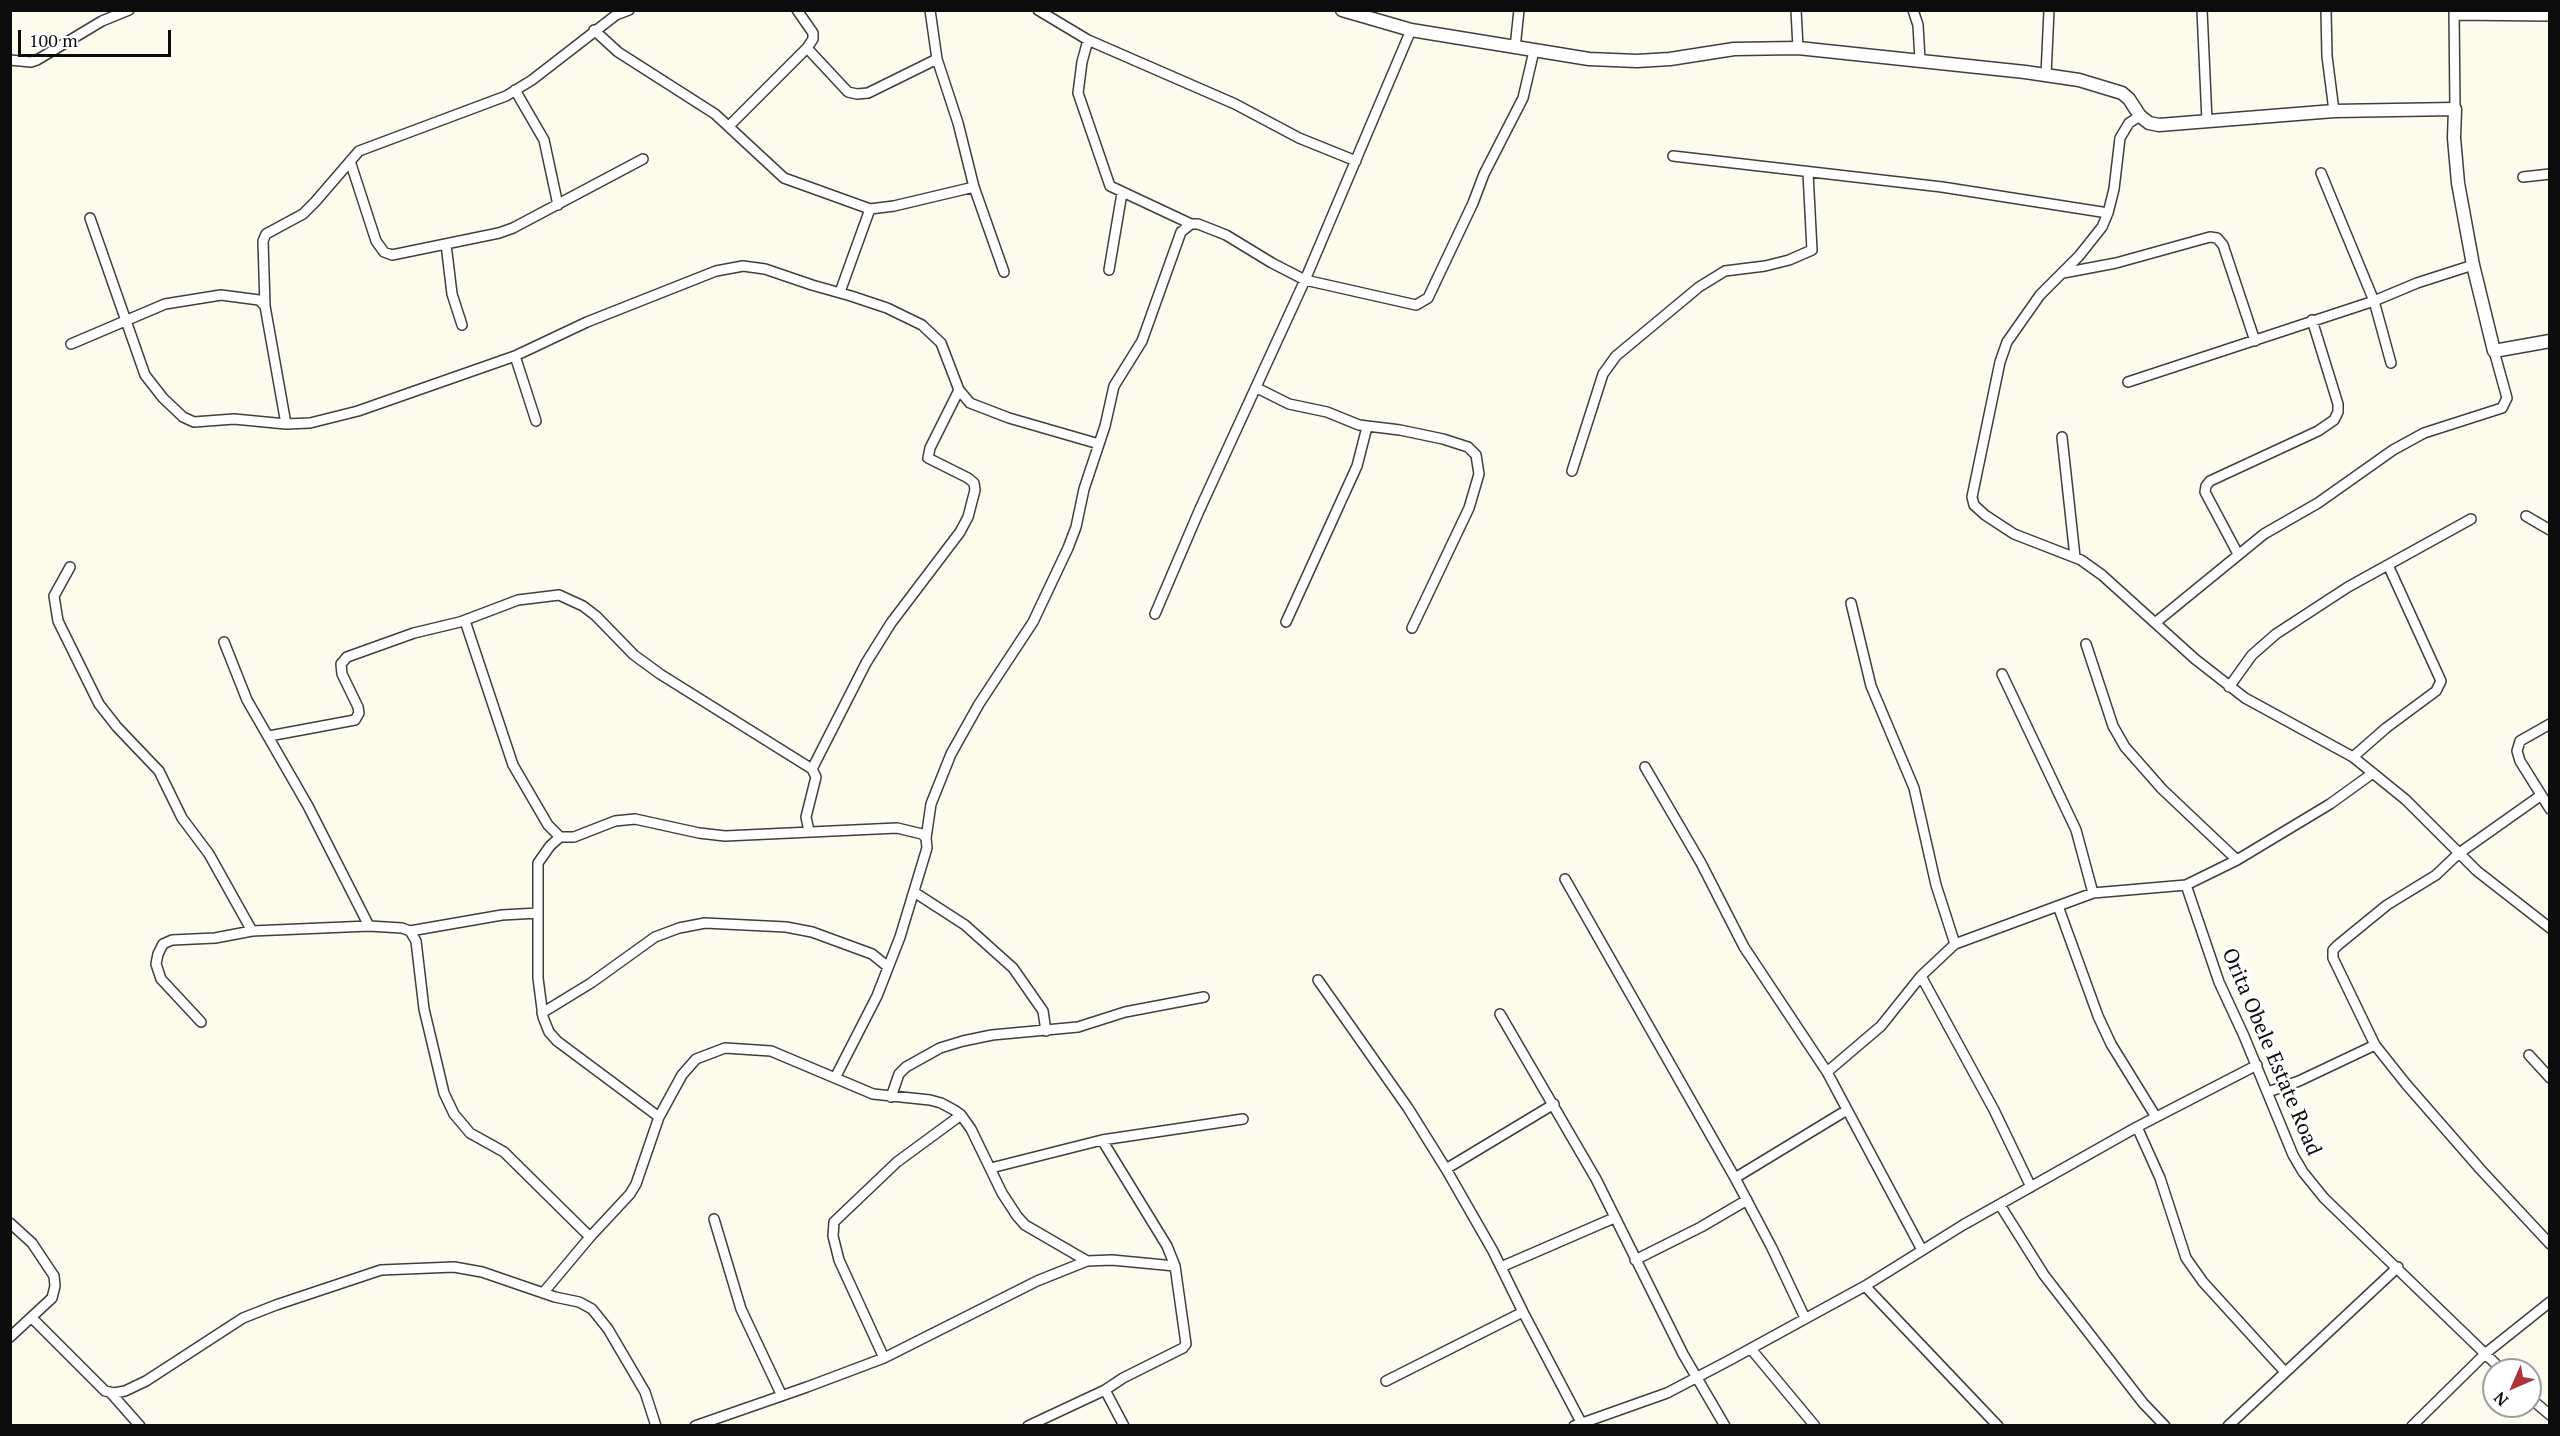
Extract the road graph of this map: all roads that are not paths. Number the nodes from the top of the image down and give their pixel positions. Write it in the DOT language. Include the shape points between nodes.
graph roads {
  1 [pos="129,10"];
  2 [pos="629,10"];
  3 [pos="797,10"];
  4 [pos="930,10"];
  5 [pos="1038,10"];
  6 [pos="1342,10"];
  7 [pos="1519,10"];
  8 [pos="1796,10"];
  9 [pos="1913,10"];
  10 [pos="2049,10"];
  11 [pos="2202,10"];
  12 [pos="2326,10"];
  13 [pos="2454,13"];
  14 [pos="2550,16"];
  15 [pos="594,30"];
  16 [pos="1411,30"];
  17 [pos="1088,40"];
  18 [pos="807,48"];
  19 [pos="1515,48"];
  20 [pos="1798,48"];
  21 [pos="1534,51"];
  22 [pos="937,59"];
  23 [pos="10,60"];
  24 [pos="1920,60"];
  25 [pos="2046,75"];
  26 [pos="515,90"];
  27 [pos="2455,109"];
  28 [pos="2334,111"];
  29 [pos="2140,116"];
  30 [pos="2208,121"];
  31 [pos="729,126"];
  32 [pos="1673,156"];
  33 [pos="643,159"];
  34 [pos="350,161"];
  35 [pos="1356,161"];
  36 [pos="1808,173"];
  37 [pos="2321,173"];
  38 [pos="2550,174"];
  39 [pos="2523,177"];
  40 [pos="974,187"];
  41 [pos="1122,193"];
  42 [pos="558,205"];
  43 [pos="870,209"];
  44 [pos="2108,213"];
  45 [pos="90,218"];
  46 [pos="1191,224"];
  47 [pos="446,244"];
  48 [pos="2473,265"];
  49 [pos="1109,270"];
  50 [pos="1004,272"];
  51 [pos="2063,273"];
  52 [pos="1305,280"];
  53 [pos="840,292"];
  54 [pos="2374,301"];
  55 [pos="266,306"];
  56 [pos="125,320"];
  57 [pos="2312,320"];
  58 [pos="462,325"];
  59 [pos="2255,341"];
  60 [pos="2550,341"];
  61 [pos="71,344"];
  62 [pos="2494,351"];
  63 [pos="515,356"];
  64 [pos="2391,363"];
  65 [pos="2128,382"];
  66 [pos="1257,388"];
  67 [pos="958,390"];
  68 [pos="536,422"];
  69 [pos="286,424"];
  70 [pos="1367,427"];
  71 [pos="2062,437"];
  72 [pos="1099,444"];
  73 [pos="1572,471"];
  74 [pos="2526,516"];
  75 [pos="2471,519"];
  76 [pos="2550,530"];
  77 [pos="2238,554"];
  78 [pos="2075,557"];
  79 [pos="2388,565"];
  80 [pos="70,567"];
  81 [pos="1851,603"];
  82 [pos="1155,614"];
  83 [pos="465,621"];
  84 [pos="1286,621"];
  85 [pos="2155,623"];
  86 [pos="1412,628"];
  87 [pos="224,642"];
  88 [pos="2086,644"];
  89 [pos="2002,674"];
  90 [pos="2229,687"];
  91 [pos="2550,724"];
  92 [pos="269,736"];
  93 [pos="2353,757"];
  94 [pos="1645,767"];
  95 [pos="812,769"];
  96 [pos="2373,773"];
  97 [pos="2540,796"];
  98 [pos="2550,809"];
  99 [pos="809,831"];
  100 [pos="560,837"];
  101 [pos="926,838"];
  102 [pos="2458,854"];
  103 [pos="2237,860"];
  104 [pos="1565,879"];
  105 [pos="2186,885"];
  106 [pos="914,892"];
  107 [pos="2093,893"];
  108 [pos="2058,906"];
  109 [pos="538,913"];
  110 [pos="369,926"];
  111 [pos="2550,928"];
  112 [pos="252,931"];
  113 [pos="410,931"];
  114 [pos="1956,944"];
  115 [pos="888,967"];
  116 [pos="1921,976"];
  117 [pos="1318,980"];
  118 [pos="1204,997"];
  119 [pos="542,1013"];
  120 [pos="1500,1014"];
  121 [pos="201,1022"];
  122 [pos="1046,1031"];
  123 [pos="2375,1045"];
  124 [pos="2529,1055"];
  125 [pos="2257,1065"];
  126 [pos="1827,1072"];
  127 [pos="835,1078"];
  128 [pos="2550,1078"];
  129 [pos="2268,1092"];
  130 [pos="891,1097"];
  131 [pos="1554,1104"];
  132 [pos="1847,1110"];
  133 [pos="961,1115"];
  134 [pos="659,1117"];
  135 [pos="2156,1117"];
  136 [pos="1243,1119"];
  137 [pos="2137,1127"];
  138 [pos="1102,1140"];
  139 [pos="991,1168"];
  140 [pos="1446,1170"];
  141 [pos="1735,1178"];
  142 [pos="2031,1187"];
  143 [pos="1747,1200"];
  144 [pos="2000,1205"];
  145 [pos="1614,1218"];
  146 [pos="714,1219"];
  147 [pos="10,1223"];
  148 [pos="590,1237"];
  149 [pos="2550,1244"];
  150 [pos="1922,1250"];
  151 [pos="1635,1260"];
  152 [pos="1087,1261"];
  153 [pos="1175,1266"];
  154 [pos="1501,1267"];
  155 [pos="2398,1267"];
  156 [pos="1865,1286"];
  157 [pos="543,1293"];
  158 [pos="2550,1302"];
  159 [pos="1523,1312"];
  160 [pos="32,1317"];
  161 [pos="1805,1318"];
  162 [pos="10,1336"];
  163 [pos="1751,1349"];
  164 [pos="2486,1353"];
  165 [pos="885,1358"];
  166 [pos="2491,1358"];
  167 [pos="2285,1372"];
  168 [pos="1699,1377"];
  169 [pos="1386,1381"];
  170 [pos="1105,1390"];
  171 [pos="110,1392"];
  172 [pos="782,1396"];
  173 [pos="2233,1423"];
  174 [pos="1579,1424"];
  175 [pos="140,1425"];
  176 [pos="656,1425"];
  177 [pos="695,1425"];
  178 [pos="1028,1425"];
  179 [pos="1124,1425"];
  180 [pos="1725,1425"];
  181 [pos="1815,1425"];
  182 [pos="1998,1425"];
  183 [pos="2165,1425"];
  184 [pos="2412,1425"];
  1 -- 23 [label="street" via="102,21 37,60"];
  2 -- 15 [label="street"];
  3 -- 18 [label="street" via="813,33"];
  4 -- 22 [label="street"];
  5 -- 17 [label="street"];
  6 -- 16 [label="street"];
  7 -- 19 [label="street"];
  8 -- 20 [label="street"];
  9 -- 24 [label="street"];
  10 -- 25 [label="street"];
  11 -- 30 [label="street"];
  12 -- 28 [label="street"];
  13 -- 14 [label="street"];
  13 -- 27 [label="street"];
  15 -- 26 [label="street"];
  15 -- 31 [label="street" via="618,52"];
  16 -- 19 [label="street"];
  16 -- 35 [label="street"];
  17 -- 35 [label="street"];
  17 -- 41 [label="street" via="1078,93 1106,177 1110,186"];
  18 -- 22 [label="street" via="848,92 857,94 868,93"];
  18 -- 31 [label="street"];
  19 -- 21 [label="street"];
  20 -- 21 [label="street" via="1734,49 1637,61"];
  20 -- 24 [label="street"];
  21 -- 52 [label="street" via="1523,98 1428,298 1416,305"];
  22 -- 40 [label="street"];
  24 -- 25 [label="street"];
  25 -- 29 [label="street" via="2122,93"];
  26 -- 34 [label="street" via="366,147"];
  26 -- 42 [label="street" via="544,140"];
  27 -- 28 [label="street"];
  27 -- 48 [label="street" via="2458,183"];
  28 -- 30 [label="street"];
  29 -- 30 [label="street" via="2159,125"];
  29 -- 44 [label="street" via="2129,123 2120,138"];
  31 -- 43 [label="street" via="784,178"];
  32 -- 36 [label="street"];
  33 -- 42 [label="street"];
  34 -- 47 [label="street" via="376,241 384,252 392,255"];
  34 -- 55 [label="street" via="303,214 266,234"];
  35 -- 52 [label="street"];
  36 -- 44 [label="street" via="1942,187"];
  36 -- 73 [label="street" via="1812,250 1765,266 1725,271 1699,287 1616,356 1603,374"];
  37 -- 54 [label="street"];
  38 -- 39 [label="street"];
  40 -- 43 [label="street"];
  40 -- 50 [label="street"];
  41 -- 46 [label="street"];
  41 -- 49 [label="street"];
  42 -- 47 [label="street" via="499,234"];
  43 -- 53 [label="street"];
  44 -- 51 [label="street" via="2102,227"];
  45 -- 56 [label="street"];
  46 -- 52 [label="street" via="1226,235"];
  46 -- 72 [label="street" via="1182,232 1137,352 1114,386"];
  47 -- 58 [label="street" via="452,294"];
  48 -- 54 [label="street"];
  48 -- 62 [label="street"];
  51 -- 59 [label="street" via="2217,238 2223,245"];
  51 -- 78 [label="street" via="2040,295 2007,342 1972,497 1979,510 2014,534"];
  52 -- 66 [label="street"];
  53 -- 63 [label="street" via="765,269 743,266 716,271 587,322"];
  53 -- 67 [label="street" via="887,308 933,333 946,351"];
  54 -- 57 [label="street"];
  54 -- 64 [label="street"];
  55 -- 56 [label="street" via="246,296 199,297 165,304"];
  55 -- 69 [label="street"];
  56 -- 61 [label="street"];
  56 -- 69 [label="street" via="145,375 183,417 194,422 234,419"];
  57 -- 59 [label="street"];
  57 -- 77 [label="street" via="2338,412 2334,420 2318,431 2206,486 2205,492"];
  59 -- 65 [label="street"];
  60 -- 62 [label="street"];
  62 -- 77 [label="street" via="2507,398 2502,408 2424,433 2393,450"];
  63 -- 68 [label="street"];
  63 -- 69 [label="street" via="358,411 310,423"];
  66 -- 70 [label="street" via="1289,404 1327,412"];
  66 -- 82 [label="street"];
  67 -- 72 [label="street" via="978,407"];
  67 -- 95 [label="street" via="928,458 974,483 968,517 866,663"];
  70 -- 84 [label="street" via="1357,466"];
  70 -- 86 [label="street" via="1452,442 1472,450 1478,462 1477,483 1469,508"];
  71 -- 78 [label="street"];
  72 -- 101 [label="street" via="1076,527 1055,578 1033,622 951,754 930,804"];
  74 -- 76 [label="street"];
  75 -- 79 [label="street"];
  77 -- 85 [label="street"];
  78 -- 85 [label="street" via="2102,575"];
  79 -- 90 [label="street" via="2276,634 2252,655"];
  79 -- 93 [label="street" via="2441,681 2436,691"];
  80 -- 112 [label="street" via="54,596 58,621 99,704 159,771 182,818 209,854"];
  81 -- 114 [label="street" via="1871,686 1914,789 1936,885"];
  83 -- 92 [label="street" via="414,633 343,660 342,674 359,713 355,720"];
  83 -- 95 [label="street" via="518,600 549,595 571,599 596,616 634,655 660,674"];
  83 -- 100 [label="street" via="513,765 548,825"];
  85 -- 90 [label="street"];
  87 -- 92 [label="street" via="247,700"];
  88 -- 103 [label="street" via="2113,726 2125,747"];
  89 -- 107 [label="street" via="2076,830"];
  90 -- 93 [label="street"];
  91 -- 97 [label="street" via="2520,741 2517,751"];
  92 -- 110 [label="street"];
  93 -- 96 [label="street"];
  94 -- 126 [label="street" via="1744,946"];
  95 -- 99 [label="street" via="816,777 806,817"];
  96 -- 102 [label="street" via="2412,806"];
  96 -- 103 [label="street"];
  97 -- 98 [label="street"];
  97 -- 102 [label="street"];
  99 -- 100 [label="street" via="725,836 635,819 615,821 574,837"];
  99 -- 101 [label="street" via="897,828"];
  100 -- 109 [label="street" via="538,863"];
  101 -- 106 [label="street" via="927,848"];
  102 -- 111 [label="street"];
  102 -- 123 [label="street" via="2333,950 2333,958"];
  103 -- 105 [label="street"];
  104 -- 141 [label="street"];
  105 -- 107 [label="street"];
  105 -- 125 [label="street, Orita Obele Estate Road" via="2219,982"];
  106 -- 115 [label="street"];
  106 -- 122 [label="street" via="965,925 1013,968 1043,1011"];
  107 -- 108 [label="street"];
  108 -- 114 [label="street"];
  108 -- 135 [label="street" via="2111,1044"];
  109 -- 113 [label="street" via="502,915"];
  109 -- 119 [label="street"];
  110 -- 112 [label="street"];
  110 -- 113 [label="street"];
  112 -- 121 [label="street" via="163,944 156,963 161,979"];
  113 -- 148 [label="street" via="416,941 424,1009 444,1093 454,1114 470,1133 504,1152"];
  114 -- 116 [label="street"];
  115 -- 119 [label="street" via="872,954 812,932 705,923 655,937"];
  115 -- 127 [label="street" via="861,1031"];
  116 -- 126 [label="street" via="1881,1026"];
  116 -- 142 [label="street"];
  117 -- 140 [label="street" via="1408,1108"];
  118 -- 122 [label="street"];
  119 -- 134 [label="street" via="557,1041"];
  120 -- 131 [label="street"];
  122 -- 130 [label="street" via="992,1035 940,1048 899,1074"];
  123 -- 129 [label="street"];
  123 -- 149 [label="street"];
  124 -- 128 [label="street"];
  125 -- 129 [label="street, Orita Obele Estate Road"];
  125 -- 135 [label="street"];
  126 -- 132 [label="street"];
  127 -- 130 [label="street"];
  127 -- 134 [label="street" via="771,1051 725,1048 696,1059 682,1075"];
  129 -- 155 [label="street, Orita Obele Estate Road" via="2303,1172 2324,1198"];
  130 -- 133 [label="street" via="941,1103"];
  131 -- 140 [label="street"];
  131 -- 145 [label="street"];
  132 -- 141 [label="street"];
  132 -- 150 [label="street"];
  133 -- 139 [label="street"];
  133 -- 165 [label="street" via="897,1162 834,1222 839,1260"];
  134 -- 148 [label="street" via="636,1184"];
  135 -- 137 [label="street"];
  136 -- 138 [label="street"];
  137 -- 142 [label="street"];
  137 -- 167 [label="street" via="2160,1179 2186,1258"];
  138 -- 139 [label="street"];
  138 -- 153 [label="street" via="1167,1245"];
  139 -- 152 [label="street" via="1002,1193 1025,1225"];
  140 -- 154 [label="street"];
  141 -- 143 [label="street"];
  142 -- 144 [label="street"];
  143 -- 151 [label="street"];
  143 -- 161 [label="street"];
  144 -- 150 [label="street"];
  144 -- 183 [label="street" via="2044,1275 2143,1403"];
  145 -- 151 [label="street"];
  145 -- 154 [label="street"];
  146 -- 172 [label="street" via="741,1309"];
  147 -- 160 [label="street" via="32,1243 54,1276 52,1298"];
  148 -- 157 [label="street"];
  150 -- 156 [label="street"];
  151 -- 168 [label="street"];
  152 -- 153 [label="street"];
  152 -- 165 [label="street" via="1037,1281"];
  153 -- 170 [label="street" via="1186,1344"];
  154 -- 159 [label="street"];
  155 -- 164 [label="street, Orita Obele Estate Road"];
  155 -- 167 [label="street"];
  156 -- 161 [label="street"];
  156 -- 182 [label="street"];
  157 -- 171 [label="street" via="482,1272 454,1267 381,1270 243,1318 146,1381 125,1391"];
  157 -- 176 [label="street" via="579,1302 601,1318 645,1392"];
  158 -- 164 [label="street"];
  159 -- 169 [label="street"];
  159 -- 174 [label="street"];
  160 -- 162 [label="street"];
  160 -- 171 [label="street" via="90,1378"];
  161 -- 163 [label="street"];
  163 -- 168 [label="street"];
  163 -- 181 [label="street"];
  164 -- 166 [label="street, Orita Obele Estate Road"];
  164 -- 184 [label="street"];
  165 -- 172 [label="street"];
  167 -- 173 [label="street"];
  168 -- 174 [label="street" via="1667,1393"];
  168 -- 180 [label="street"];
  170 -- 178 [label="street"];
  170 -- 179 [label="street"];
  171 -- 175 [label="street"];
  172 -- 177 [label="street"];
}
